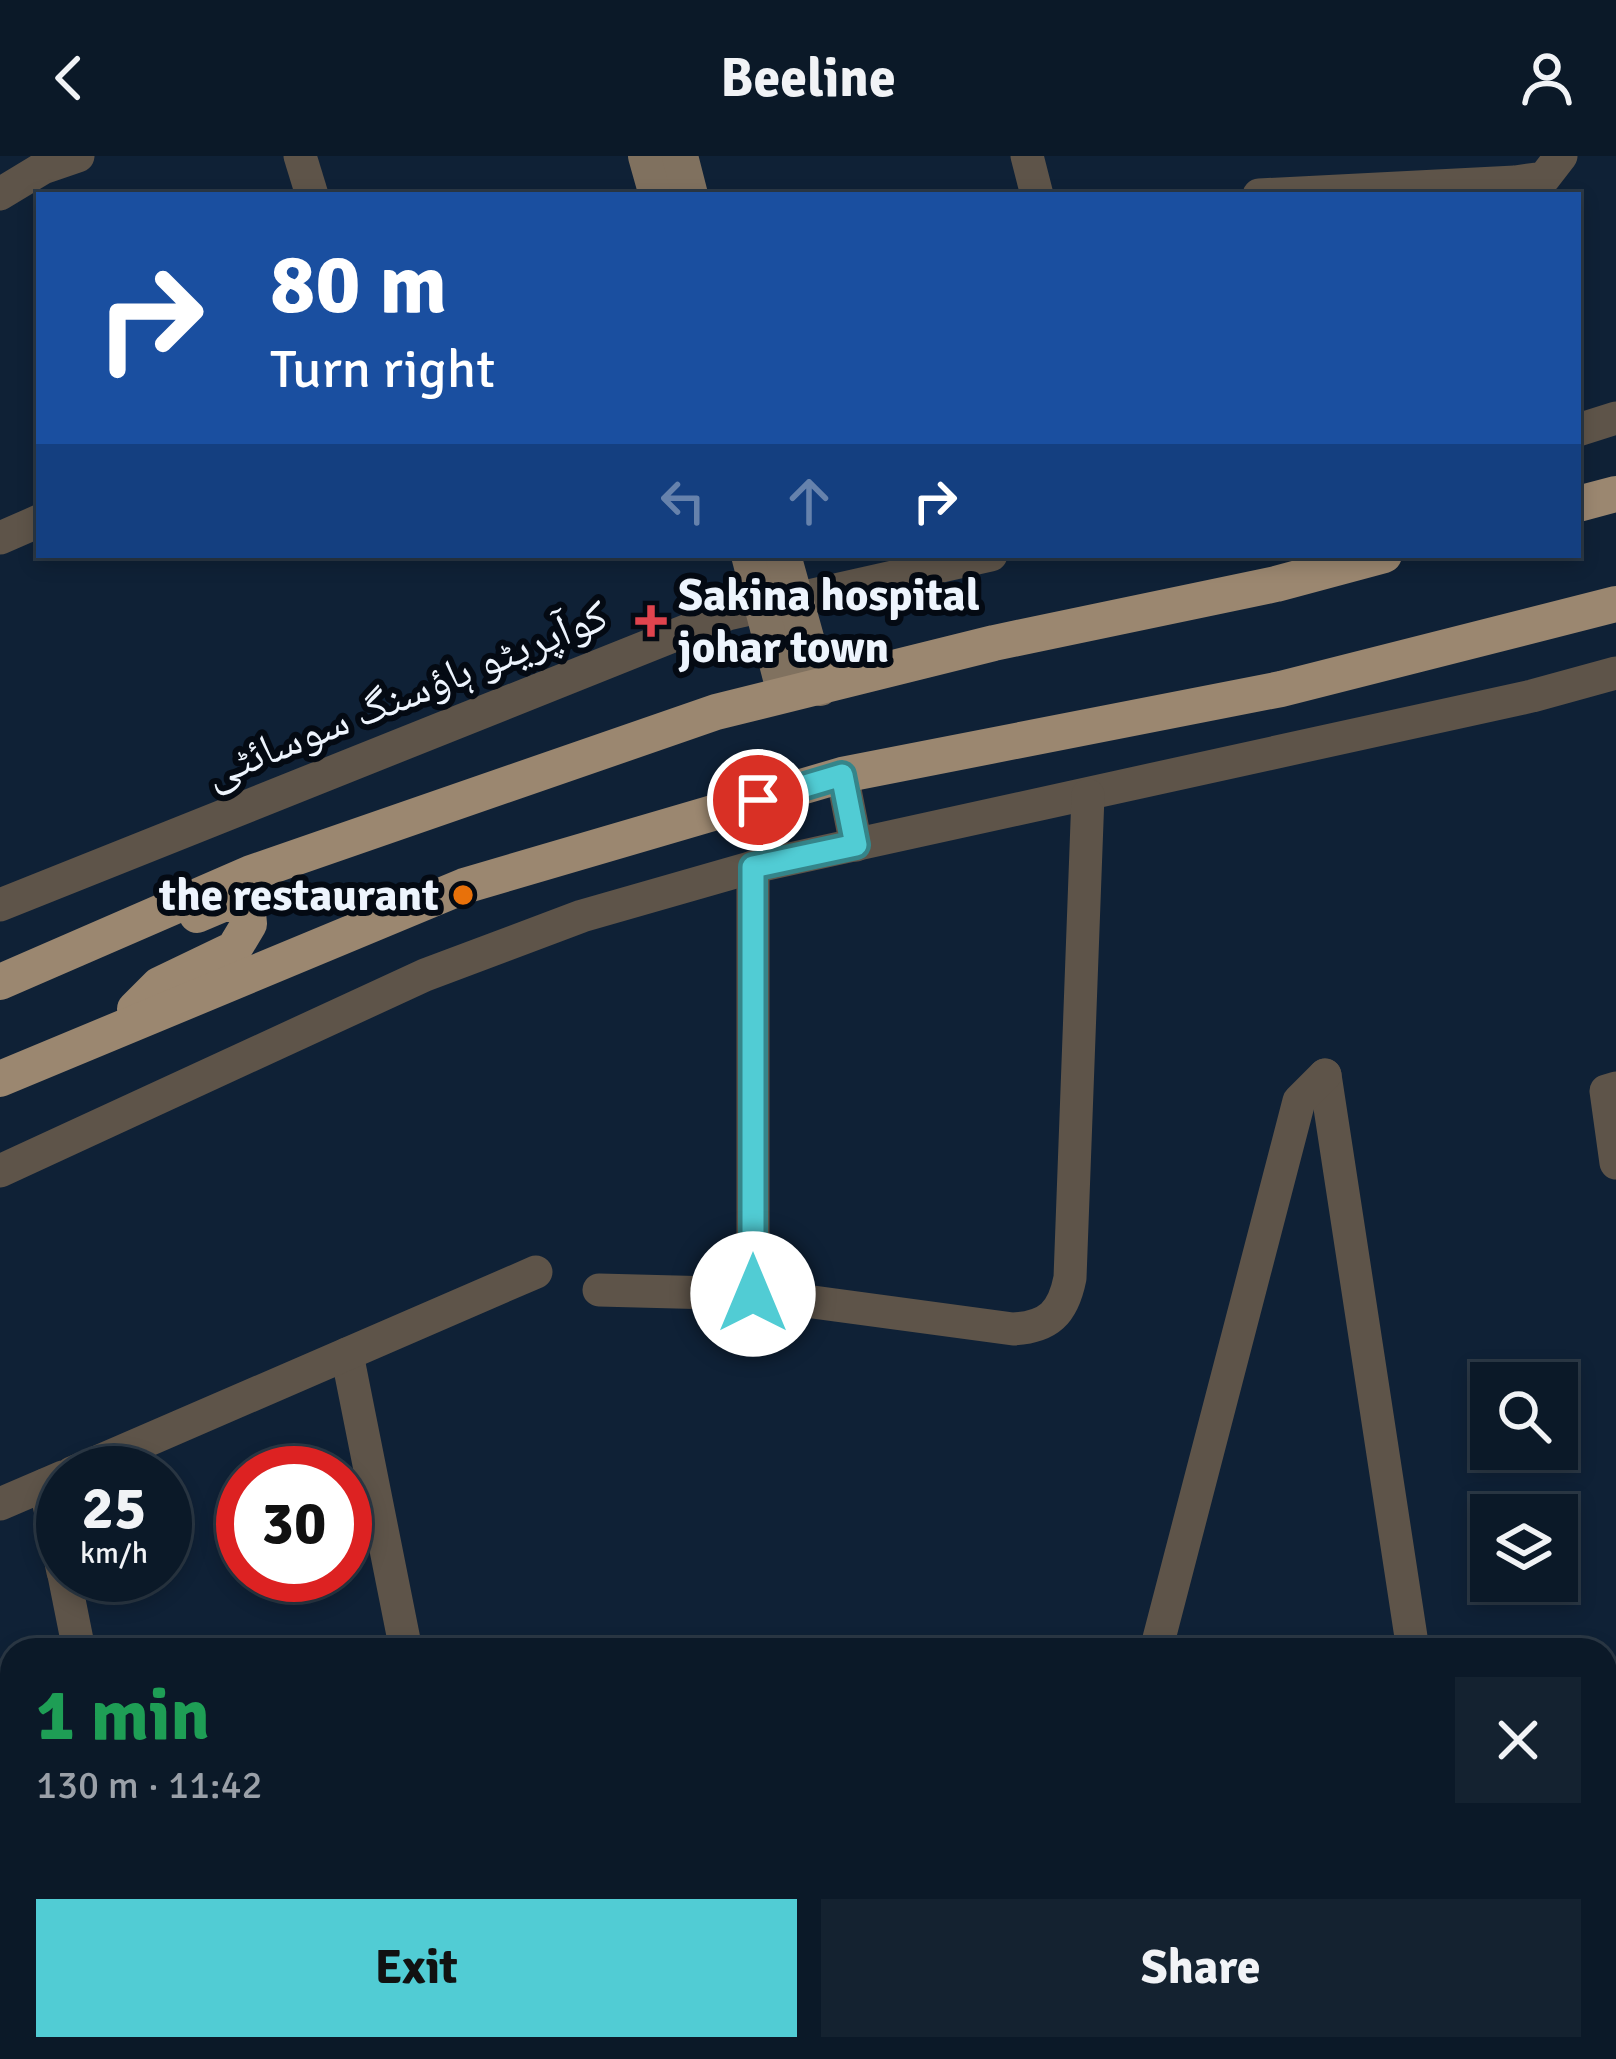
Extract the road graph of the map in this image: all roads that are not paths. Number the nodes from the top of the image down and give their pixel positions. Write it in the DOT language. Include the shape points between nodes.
graph roads {
  1 [pos="78,156"];
  2 [pos="299,156"];
  3 [pos="646,156"];
  4 [pos="680,156"];
  5 [pos="1027,156"];
  6 [pos="1561,156"];
  7 [pos="311,192"];
  8 [pos="656,192"];
  9 [pos="689,192"];
  10 [pos="1036,192"];
  11 [pos="1313,192"];
  12 [pos="0,194"];
  13 [pos="1616,418"];
  14 [pos="1581,429"];
  15 [pos="1616,494"];
  16 [pos="1581,503"];
  17 [pos="36,522"];
  18 [pos="0,538"];
  19 [pos="751,558"];
  20 [pos="783,558"];
  21 [pos="977,558"];
  22 [pos="1373,558"];
  23 [pos="778,602"];
  24 [pos="1616,604"];
  25 [pos="1616,673"];
  26 [pos="802,691"];
  27 [pos="842,775"];
  28 [pos="1088,795"];
  29 [pos="856,845"];
  30 [pos="753,867"];
  31 [pos="0,905"];
  32 [pos="0,982"];
  33 [pos="0,998"];
  34 [pos="114,1030"];
  35 [pos="0,1079"];
  36 [pos="1616,1088"];
  37 [pos="1616,1162"];
  38 [pos="0,1171"];
  39 [pos="536,1272"];
  40 [pos="599,1290"];
  41 [pos="753,1294"];
  42 [pos="347,1354"];
  43 [pos="134,1446"];
  44 [pos="36,1488"];
  45 [pos="0,1504"];
  46 [pos="69,1602"];
  47 [pos="77,1638"];
  48 [pos="404,1638"];
  49 [pos="1159,1638"];
  50 [pos="1411,1638"];
  1 -- 12 [label="street"];
  2 -- 7 [label="street"];
  3 -- 8 [label="street"];
  4 -- 9 [label="street"];
  5 -- 10 [label="street"];
  6 -- 11 [label="street" via="1544,178"];
  13 -- 14 [label="street"];
  15 -- 16 [label="main road"];
  17 -- 18 [label="street"];
  19 -- 23 [label="street"];
  20 -- 23 [label="street"];
  21 -- 23 [label="street, کوآپریٹو ہاؤسنگ سوسائٹی"];
  22 -- 26 [label="main road"];
  23 -- 26 [label="street"];
  23 -- 31 [label="street, کوآپریٹو ہاؤسنگ سوسائٹی" via="728,614"];
  24 -- 27 [label="main road" via="1281,689"];
  25 -- 28 [label="street"];
  26 -- 32 [label="main road" via="716,712 251,873"];
  27 -- 29 [label="street"];
  27 -- 34 [label="main road" via="464,886"];
  28 -- 29 [label="street"];
  28 -- 41 [label="street" via="1066,1301 1036,1327 1013,1329"];
  29 -- 30 [label="street"];
  30 -- 38 [label="street" via="582,916 425,975"];
  30 -- 41 [label="street"];
  33 -- 34 [label="main road" via="223,904 248,914 246,934 233,949 159,985"];
  34 -- 35 [label="main road"];
  36 -- 37 [label="street" via="1606,1091"];
  39 -- 42 [label="street"];
  40 -- 41 [label="street"];
  42 -- 43 [label="street"];
  42 -- 48 [label="street"];
  44 -- 45 [label="street"];
  46 -- 47 [label="street"];
  49 -- 50 [label="street" via="1299,1101 1325,1075"];
}
